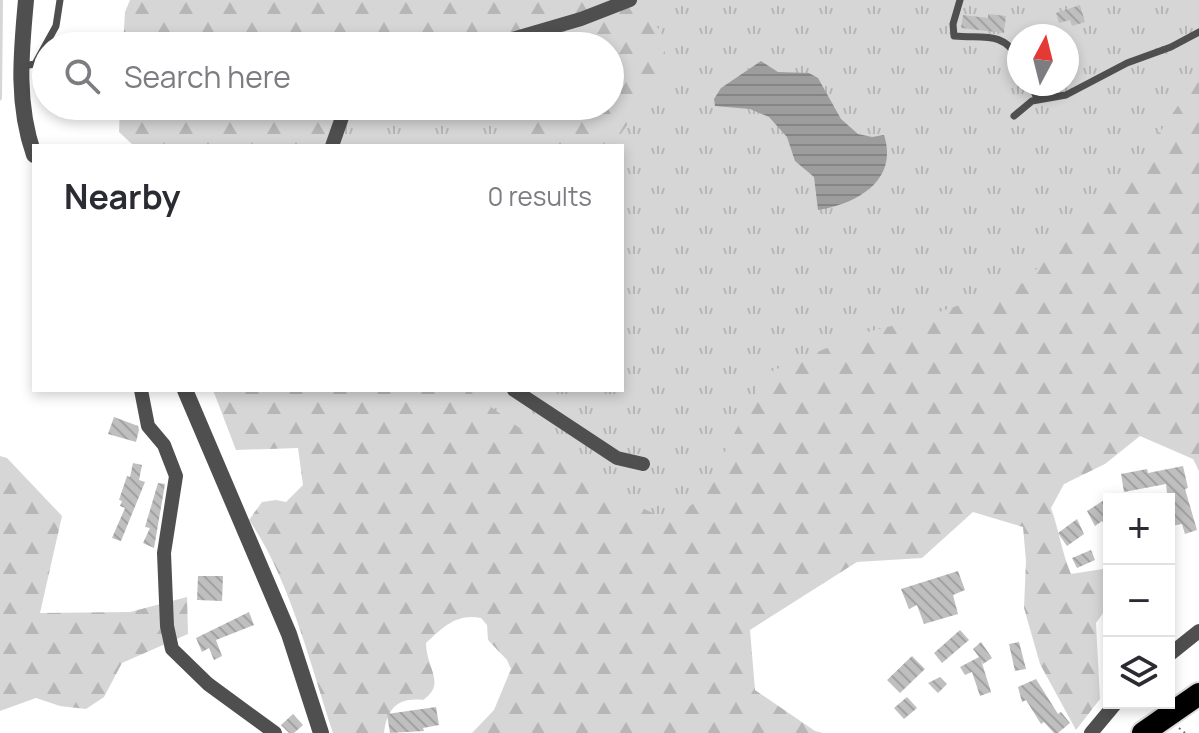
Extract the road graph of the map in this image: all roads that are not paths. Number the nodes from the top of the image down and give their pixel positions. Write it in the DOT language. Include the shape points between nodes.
graph roads {
  1 [pos="26,0"];
  2 [pos="60,0"];
  3 [pos="630,0"];
  4 [pos="960,0"];
  5 [pos="53,32"];
  6 [pos="536,32"];
  7 [pos="1199,32"];
  8 [pos="1007,43"];
  9 [pos="32,64"];
  10 [pos="20,66"];
  11 [pos="1036,96"];
  12 [pos="1037,99"];
  13 [pos="1014,116"];
  14 [pos="341,120"];
  15 [pos="333,144"];
  16 [pos="32,148"];
  17 [pos="141,392"];
  18 [pos="186,392"];
  19 [pos="517,392"];
  20 [pos="643,464"];
  21 [pos="1199,631"];
  22 [pos="1175,650"];
  23 [pos="1199,694"];
  24 [pos="1111,709"];
  25 [pos="275,733"];
  26 [pos="321,733"];
  27 [pos="1091,733"];
  28 [pos="1143,733"];
  1 -- 10 [label="street"];
  2 -- 5 [label="lane"];
  3 -- 6 [label="street"];
  4 -- 8 [label="lane" via="954,36"];
  7 -- 12 [label="lane" via="1066,95"];
  9 -- 10 [label="lane"];
  10 -- 16 [label="street" via="24,122"];
  11 -- 12 [label="lane"];
  12 -- 13 [label="lane"];
  14 -- 15 [label="street"];
  17 -- 25 [label="street" via="148,426 164,445 176,476 164,553 172,649 208,684"];
  18 -- 26 [label="street" via="289,634"];
  19 -- 20 [label="street" via="617,458"];
  21 -- 22 [label="street"];
  23 -- 28 [label="highway"];
  24 -- 27 [label="street"];
}
